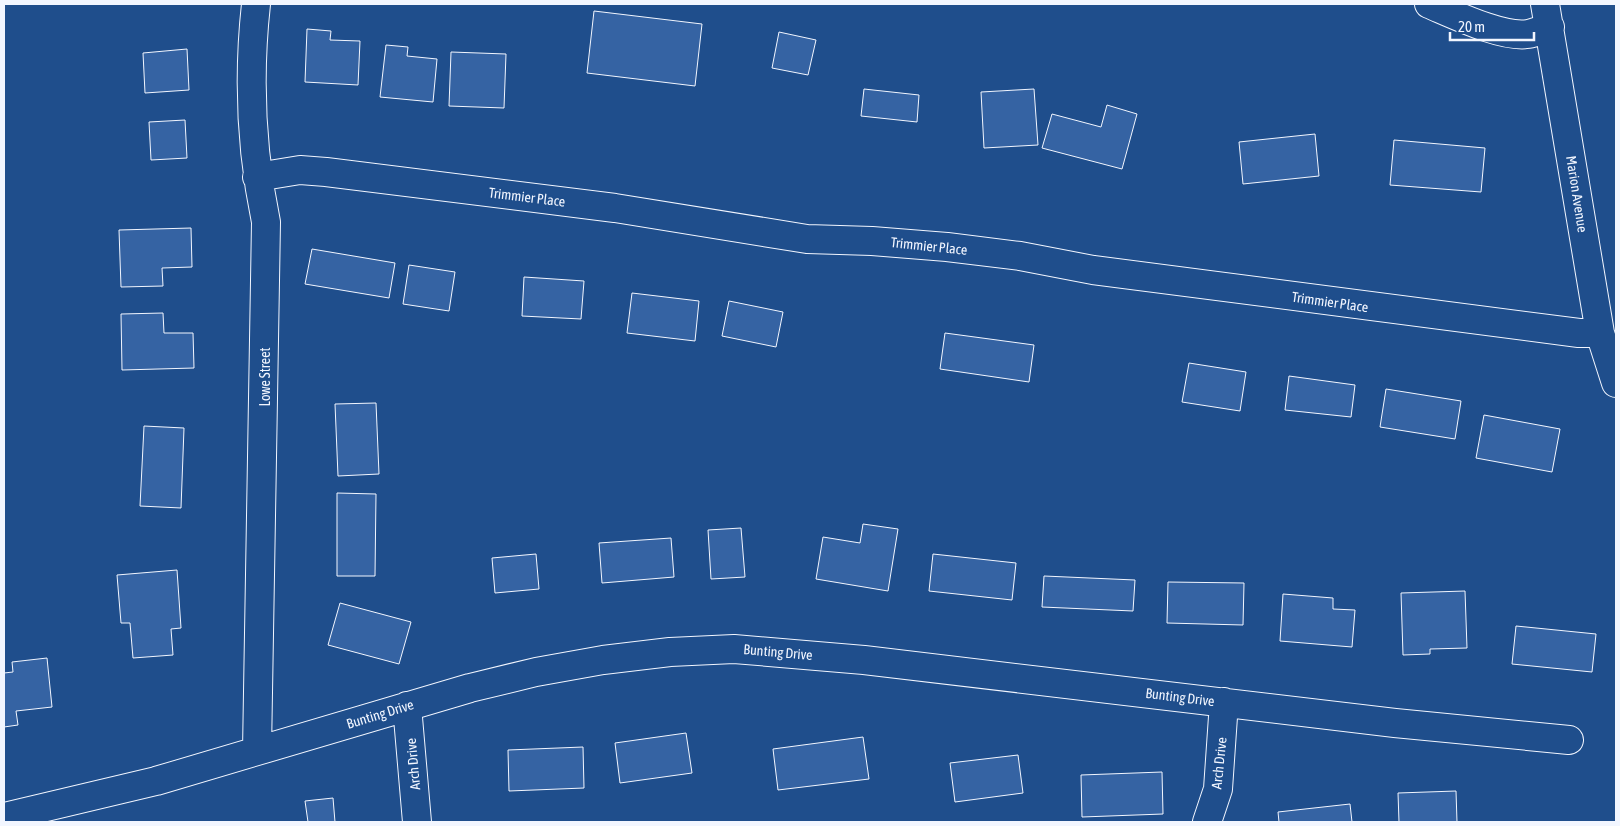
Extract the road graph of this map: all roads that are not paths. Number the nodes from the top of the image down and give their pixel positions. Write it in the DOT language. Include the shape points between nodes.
graph roads {
  1 [pos="256,4"];
  2 [pos="1429,4"];
  3 [pos="1548,15"];
  4 [pos="257,177"];
  5 [pos="1600,333"];
  6 [pos="1616,382"];
  7 [pos="1224,702"];
  8 [pos="407,706"];
  9 [pos="1569,740"];
  10 [pos="257,751"];
  11 [pos="16,818"];
  12 [pos="417,822"];
  13 [pos="1207,822"];
  1 -- 4 [label="street, Lowe Street" via="252,48 253,141"];
  2 -- 3 [label="street" via="1471,22 1517,35 1530,34"];
  3 -- 5 [label="street, Marion Avenue"];
  4 -- 5 [label="street, Trimmier Place" via="300,170 326,172 614,208 807,239 947,247 1093,270 1441,316"];
  4 -- 10 [label="street, Lowe Street" via="266,222"];
  5 -- 6 [label="street, Marion Avenue"];
  7 -- 8 [label="street, Bunting Drive" via="864,660 734,649 603,660 470,688"];
  7 -- 9 [label="street, Bunting Drive"];
  7 -- 13 [label="street, Arch Drive" via="1218,789"];
  8 -- 10 [label="street, Bunting Drive"];
  8 -- 12 [label="street, Arch Drive"];
  10 -- 11 [label="street, Bunting Drive"];
}
